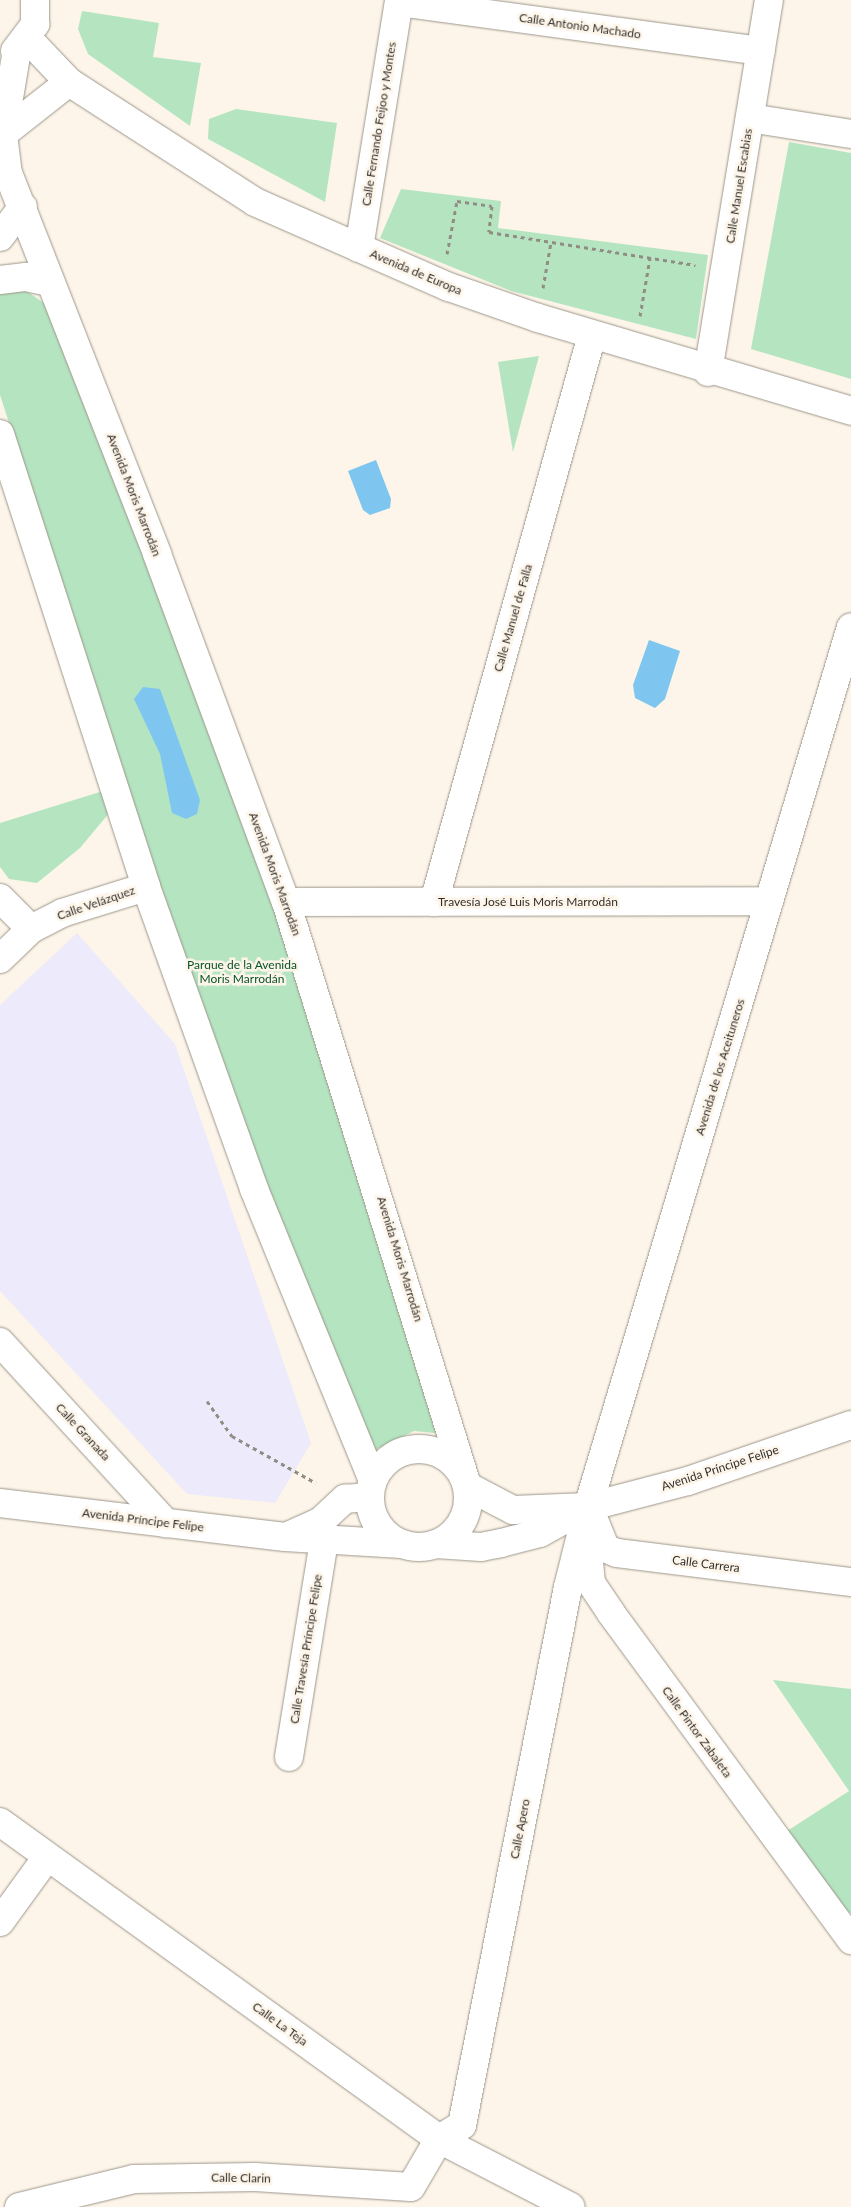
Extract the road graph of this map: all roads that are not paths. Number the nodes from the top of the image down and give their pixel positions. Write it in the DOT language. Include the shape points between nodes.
graph roads {
  1 [pos="35,0"];
  2 [pos="769,0"];
  3 [pos="399,1"];
  4 [pos="15,48"];
  5 [pos="761,51"];
  6 [pos="69,82"];
  7 [pos="750,118"];
  8 [pos="3,134"];
  9 [pos="851,134"];
  10 [pos="23,208"];
  11 [pos="0,237"];
  12 [pos="359,248"];
  13 [pos="0,280"];
  14 [pos="50,282"];
  15 [pos="592,335"];
  16 [pos="708,372"];
  17 [pos="851,411"];
  18 [pos="0,434"];
  19 [pos="851,627"];
  20 [pos="146,886"];
  21 [pos="0,898"];
  22 [pos="769,901"];
  23 [pos="286,902"];
  24 [pos="434,902"];
  25 [pos="31,929"];
  26 [pos="0,959"];
  27 [pos="0,1342"];
  28 [pos="851,1425"];
  29 [pos="466,1483"];
  30 [pos="362,1492"];
  31 [pos="0,1503"];
  32 [pos="588,1507"];
  33 [pos="166,1523"];
  34 [pos="285,1537"];
  35 [pos="324,1541"];
  36 [pos="402,1544"];
  37 [pos="436,1544"];
  38 [pos="851,1582"];
  39 [pos="289,1757"];
  40 [pos="0,1822"];
  41 [pos="47,1856"];
  42 [pos="0,1922"];
  43 [pos="851,1940"];
  44 [pos="439,2139"];
  45 [pos="19,2207"];
  46 [pos="571,2207"];
  1 -- 4 [label="street, Avenida Moris Marrodán" via="35,24"];
  2 -- 5 [label="street, Calle Manuel Escabias"];
  3 -- 5 [label="street, Calle Antonio Machado"];
  3 -- 12 [label="street, Calle Fernando Feijoo y Montes"];
  4 -- 6 [label="street, Avenida de Europa"];
  4 -- 8 [label="street, Avenida Moris Marrodán"];
  5 -- 7 [label="street, Calle Manuel Escabias"];
  6 -- 8 [label="street"];
  6 -- 12 [label="street, Avenida de Europa" via="255,202"];
  7 -- 9 [label="street"];
  7 -- 16 [label="street, Calle Manuel Escabias"];
  8 -- 10 [label="street, Avenida Moris Marrodán" via="8,173"];
  10 -- 11 [label="street"];
  10 -- 14 [label="street, Avenida Moris Marrodán"];
  12 -- 15 [label="street, Avenida de Europa" via="442,284"];
  13 -- 14 [label="street" via="26,277"];
  14 -- 23 [label="street, Avenida Moris Marrodán"];
  15 -- 16 [label="street, Avenida de Europa"];
  15 -- 24 [label="street, Calle Manuel de Falla"];
  16 -- 17 [label="street, Avenida de Europa"];
  18 -- 20 [label="street"];
  19 -- 22 [label="street, Avenida de los Aceituneros"];
  20 -- 25 [label="street, Calle Velázquez" via="62,913"];
  20 -- 30 [label="street"];
  21 -- 25 [label="street"];
  22 -- 24 [label="street, Travesía José Luis Moris Marrodán"];
  22 -- 32 [label="street, Avenida de los Aceituneros"];
  23 -- 24 [label="street, Travesía José Luis Moris Marrodán"];
  23 -- 29 [label="street, Avenida Moris Marrodán"];
  25 -- 26 [label="street, Calle Velázquez"];
  27 -- 33 [label="street, Calle Granada"];
  28 -- 32 [label="street, Avenida Príncipe Felipe" via="688,1481"];
  29 -- 30 [label="street" via="447,1456 419,1448 391,1456"];
  29 -- 32 [label="street, Avenida Príncipe Felipe" via="513,1510"];
  29 -- 37 [label="street" via="469,1501 459,1528"];
  30 -- 34 [label="street, Avenida Príncipe Felipe" via="321,1522"];
  30 -- 36 [label="street" via="378,1526"];
  31 -- 33 [label="street, Avenida Príncipe Felipe"];
  32 -- 37 [label="street, Avenida Príncipe Felipe" via="540,1533 501,1543 481,1547"];
  32 -- 38 [label="street, Calle Carrera" via="605,1548 617,1553"];
  32 -- 43 [label="street, Calle Pintor Zabaleta" via="587,1564 591,1583"];
  32 -- 44 [label="street, Calle Apero" via="568,1587 462,2125"];
  33 -- 34 [label="street, Avenida Príncipe Felipe"];
  34 -- 35 [label="street, Avenida Príncipe Felipe"];
  35 -- 36 [label="street, Avenida Príncipe Felipe"];
  35 -- 39 [label="street, Calle Travesía Príncipe Felipe"];
  36 -- 37 [label="street"];
  40 -- 41 [label="street, Calle La Teja"];
  41 -- 42 [label="street"];
  41 -- 44 [label="street, Calle La Teja"];
  44 -- 45 [label="street, Calle Clarin" via="411,2188 255,2177 134,2178"];
  44 -- 46 [label="street, Calle La Teja"];
}
